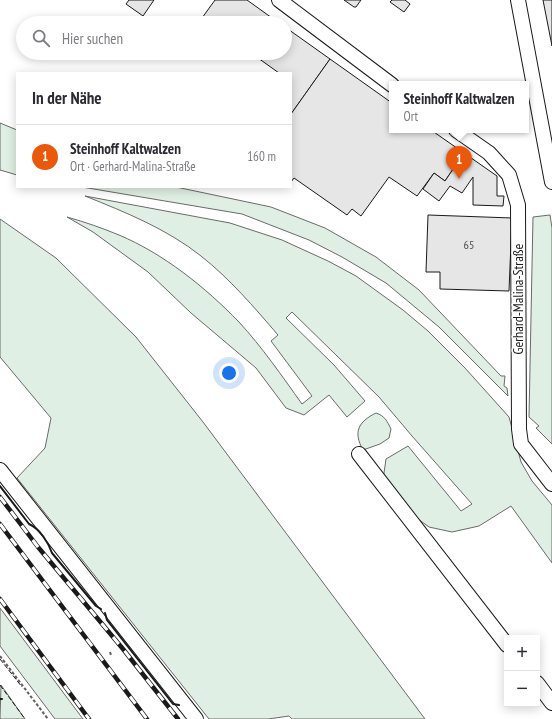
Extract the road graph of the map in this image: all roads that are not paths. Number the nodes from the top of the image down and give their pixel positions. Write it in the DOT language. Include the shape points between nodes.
graph roads {
  1 [pos="279,0"];
  2 [pos="518,0"];
  3 [pos="389,82"];
  4 [pos="460,133"];
  5 [pos="552,182"];
  6 [pos="359,454"];
  7 [pos="0,470"];
  8 [pos="552,484"];
  9 [pos="504,641"];
  10 [pos="540,687"];
  11 [pos="552,703"];
  12 [pos="196,719"];
  1 -- 3 [label="street"];
  2 -- 5 [label="street"];
  4 -- 8 [label="street, Gerhard-Malina-Straße" via="489,153 509,175 518,205 519,429 521,444"];
  6 -- 9 [label="street"];
  7 -- 12 [label="street"];
  10 -- 11 [label="street"];
}
